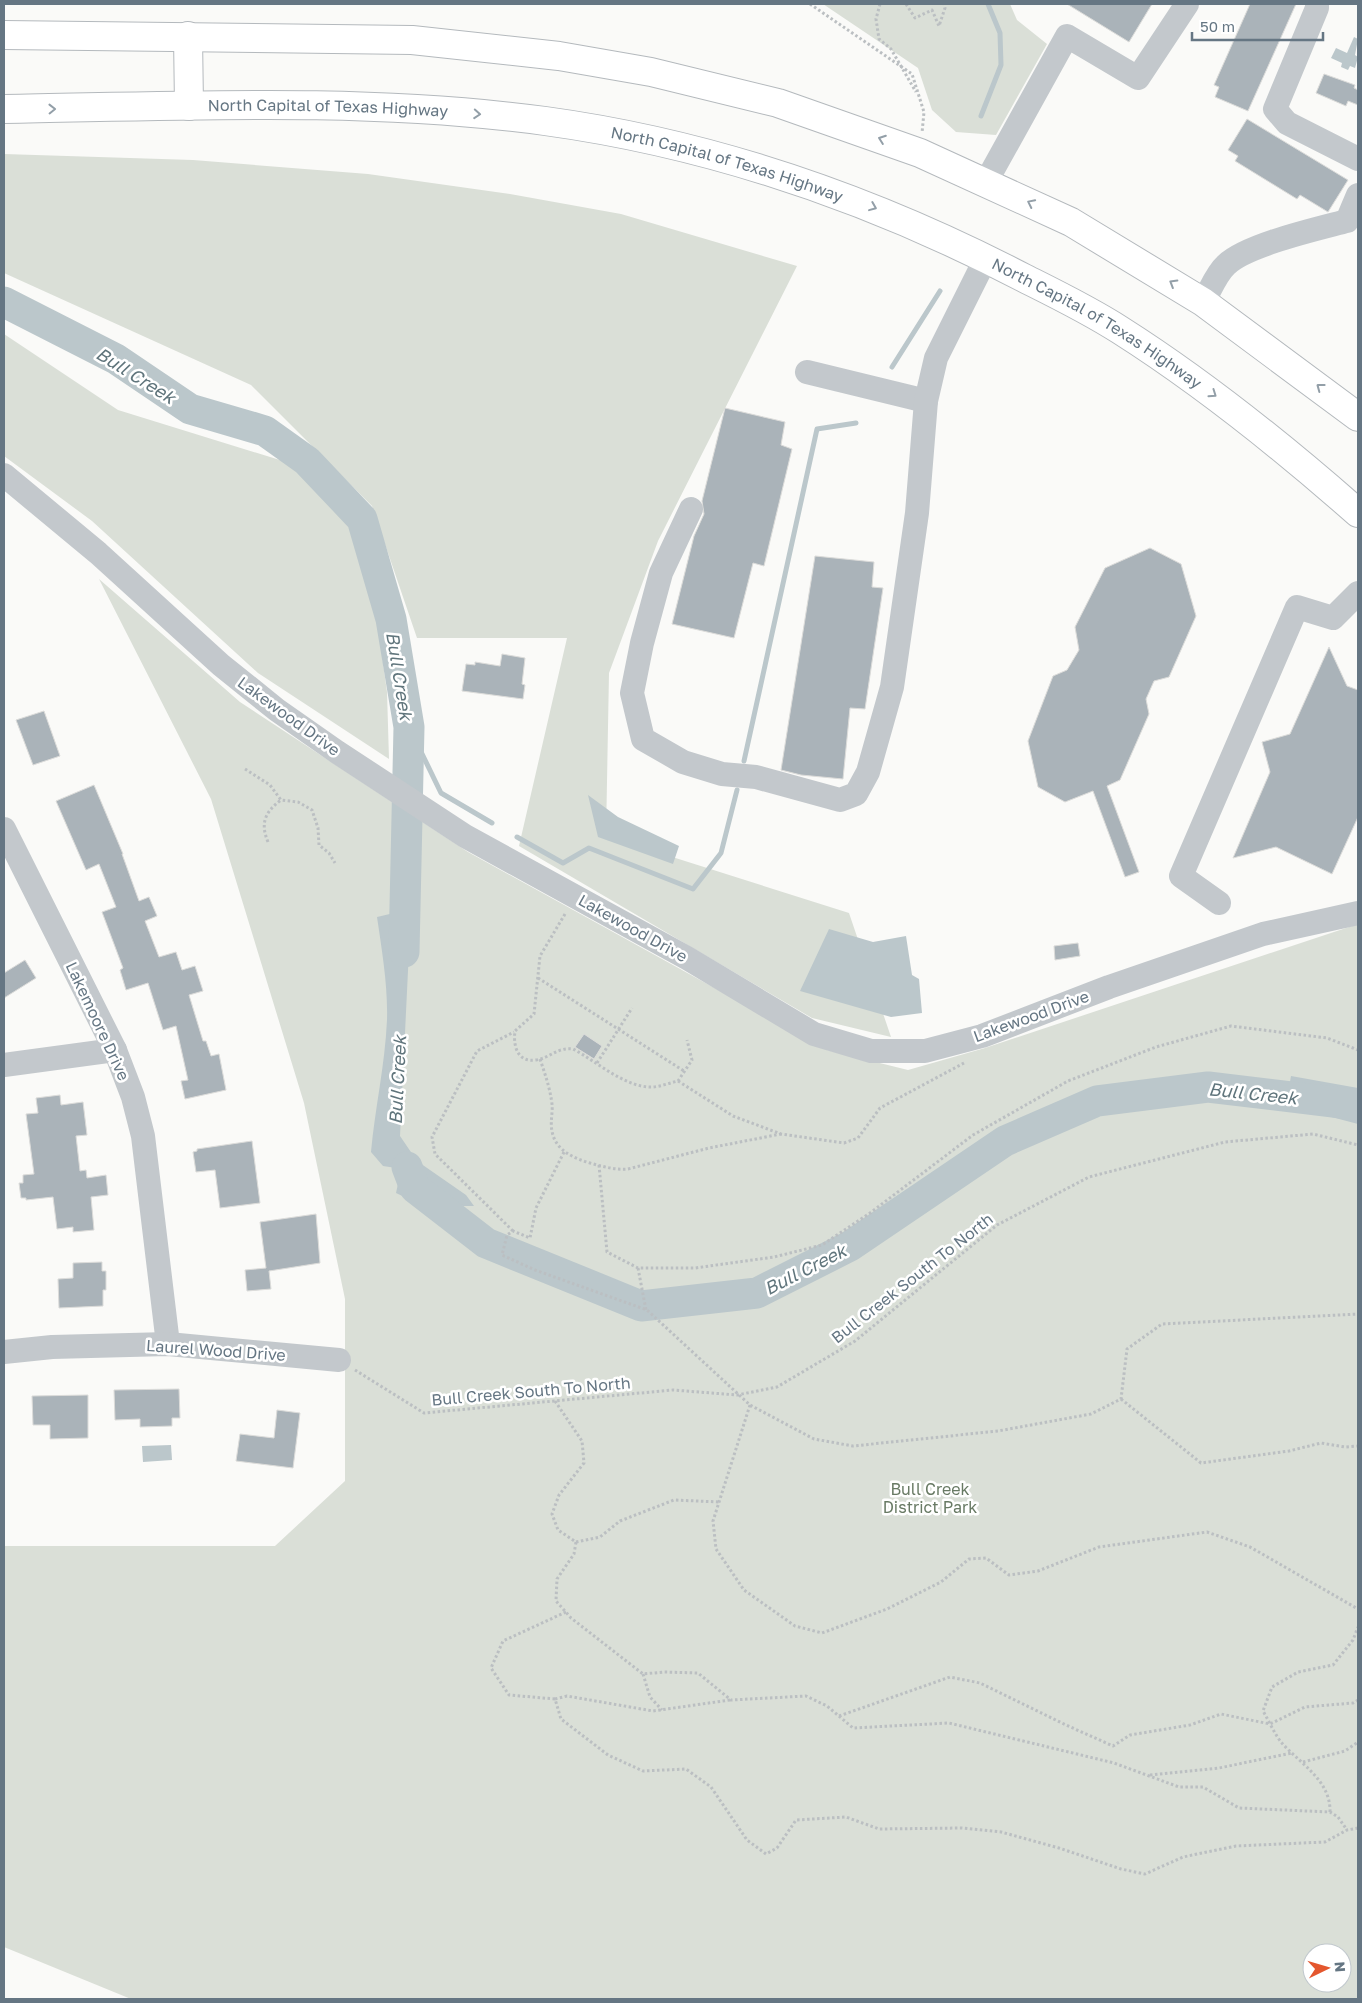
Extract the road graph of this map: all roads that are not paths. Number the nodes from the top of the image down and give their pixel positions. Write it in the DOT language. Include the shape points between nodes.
graph roads {
  1 [pos="1188,4"];
  2 [pos="1317,4"];
  3 [pos="4,34"];
  4 [pos="188,36"];
  5 [pos="189,106"];
  6 [pos="4,110"];
  7 [pos="1358,159"];
  8 [pos="986,182"];
  9 [pos="1358,195"];
  10 [pos="986,258"];
  11 [pos="1203,302"];
  12 [pos="807,372"];
  13 [pos="926,401"];
  14 [pos="1358,417"];
  15 [pos="4,475"];
  16 [pos="691,509"];
  17 [pos="1358,513"];
  18 [pos="1358,593"];
  19 [pos="4,829"];
  20 [pos="1219,903"];
  21 [pos="1358,912"];
  22 [pos="116,1050"];
  23 [pos="4,1065"];
  24 [pos="168,1344"];
  25 [pos="4,1352"];
  26 [pos="339,1360"];
  1 -- 8 [label="street" via="1138,78 1067,36"];
  2 -- 7 [label="street" via="1275,109 1287,123"];
  3 -- 4 [label="highway"];
  4 -- 5 [label="highway"];
  8 -- 4 [label="highway, one-way" via="920,153 778,103 652,72 559,56 412,40"];
  6 -- 5 [label="highway, North Capital of Texas Highway, one-way"];
  5 -- 10 [label="highway, North Capital of Texas Highway, one-way" via="402,108 496,115 612,132 743,163 800,181 870,206"];
  11 -- 8 [label="highway, one-way" via="1071,222"];
  9 -- 11 [label="street" via="1346,221 1278,240 1226,265"];
  10 -- 13 [label="street" via="936,358"];
  10 -- 17 [label="highway, North Capital of Texas Highway, one-way" via="1119,329 1276,441"];
  14 -- 11 [label="highway, one-way"];
  12 -- 13 [label="street"];
  13 -- 16 [label="street" via="917,513 892,687 868,772 856,794 840,800 756,777 722,774 684,762 643,739 632,693 642,643 661,573"];
  15 -- 21 [label="street, Lakewood Drive" via="98,553 221,666 337,752 465,836 687,958 814,1034 870,1051 926,1051 976,1038 1109,987 1263,934"];
  18 -- 20 [label="street" via="1333,618 1297,607 1181,876"];
  19 -- 22 [label="street, Lakemoore Drive"];
  22 -- 23 [label="street"];
  22 -- 24 [label="street, Lakemoore Drive" via="143,1136"];
  24 -- 25 [label="street, Laurel Wood Drive" via="52,1347"];
  24 -- 26 [label="street, Laurel Wood Drive"];
}
